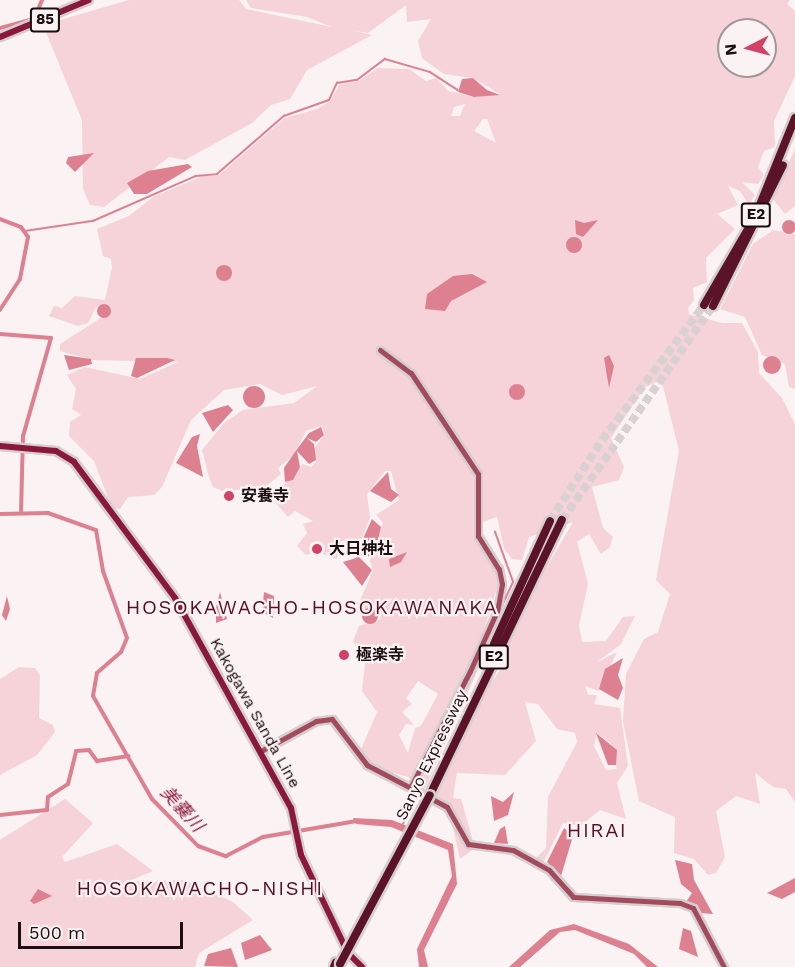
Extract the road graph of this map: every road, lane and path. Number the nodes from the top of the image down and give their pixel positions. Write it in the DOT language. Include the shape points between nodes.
graph roads {
  1 [pos="89,0"];
  2 [pos="0,37"];
  3 [pos="795,118"];
  4 [pos="795,132"];
  5 [pos="704,305"];
  6 [pos="713,306"];
  7 [pos="380,350"];
  8 [pos="0,446"];
  9 [pos="562,520"];
  10 [pos="550,521"];
  11 [pos="261,751"];
  12 [pos="410,788"];
  13 [pos="428,794"];
  14 [pos="337,965"];
  15 [pos="362,967"];
  16 [pos="724,967"];
  1 -- 2 [label="main road, 85"];
  3 -- 5 [label="highway, E2" via="755,217"];
  4 -- 6 [label="highway, E2" via="760,221"];
  7 -- 12 [label="main road" via="411,373 478,474 478,536 499,569 502,585 497,611 470,671"];
  8 -- 11 [label="main road, Kakogawa Sanda Line" via="56,451 74,462 175,598"];
  9 -- 13 [label="highway, Sanyo Expressway / E2"];
  10 -- 13 [label="highway, Sanyo Expressway / E2"];
  11 -- 12 [label="main road" via="316,721 332,719 366,765"];
  11 -- 15 [label="main road, Kakogawa Sanda Line" via="296,828 301,855 343,943"];
  12 -- 16 [label="main road" via="447,807 468,844 513,850 549,870 573,897 686,904 701,918"];
  13 -- 14 [label="highway, Sanyo Expressway / E2, bridge"];
}
